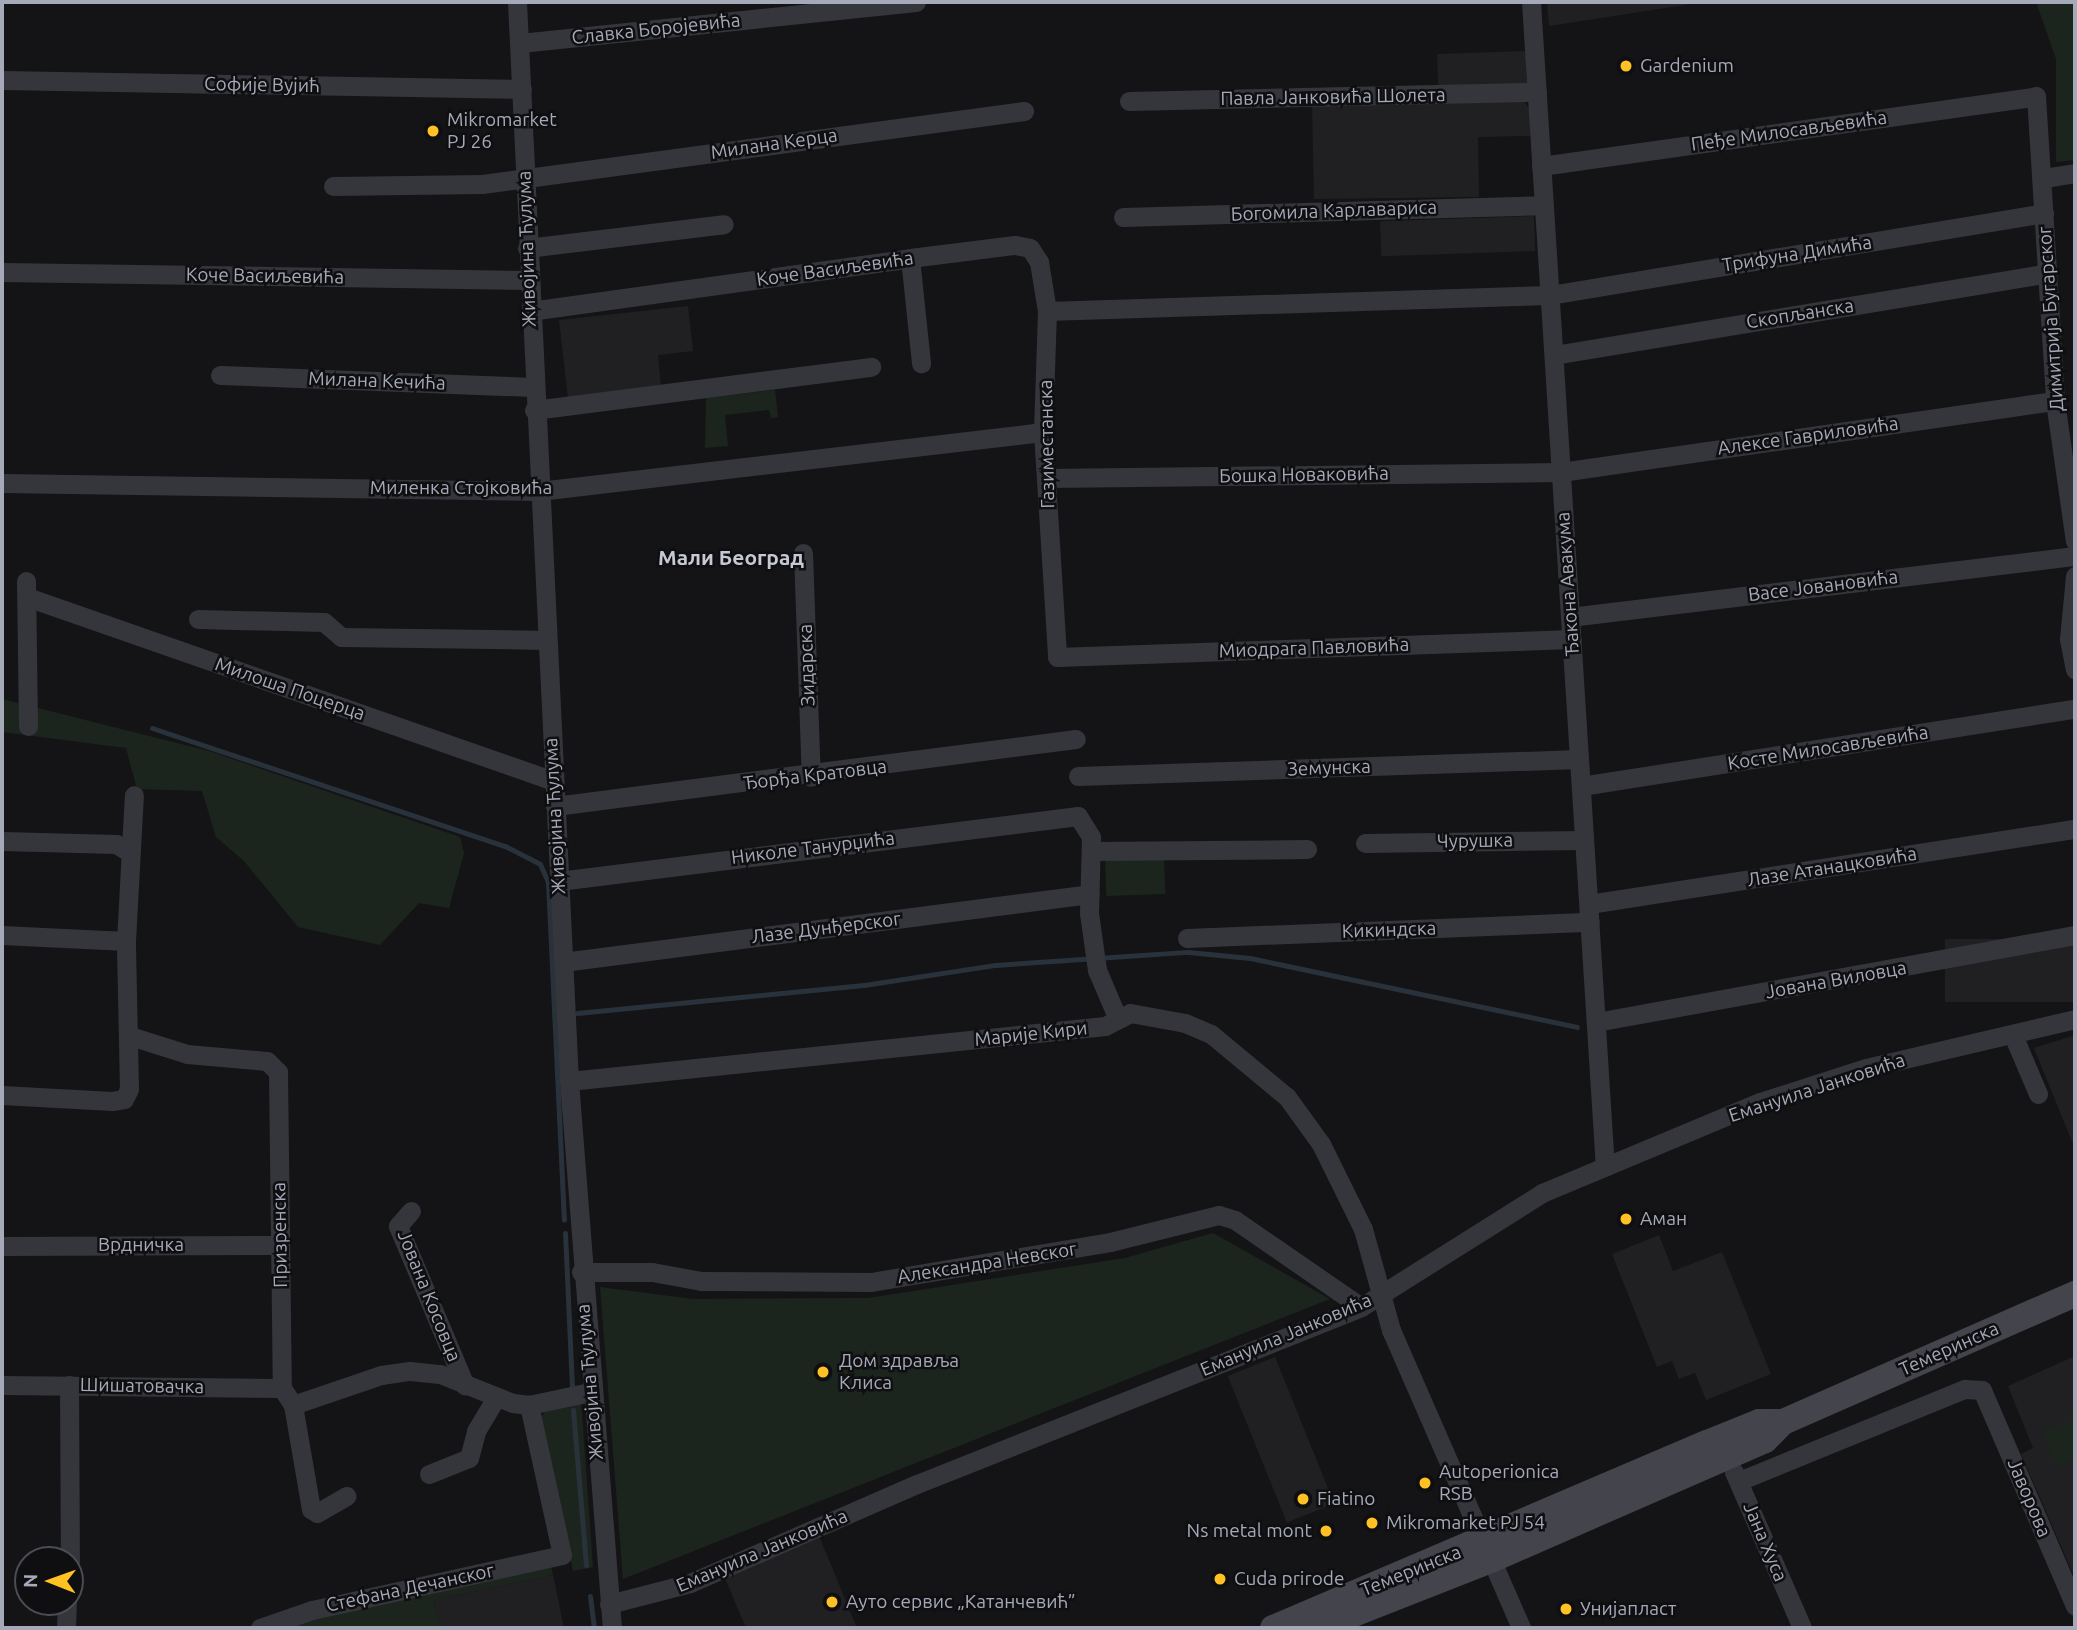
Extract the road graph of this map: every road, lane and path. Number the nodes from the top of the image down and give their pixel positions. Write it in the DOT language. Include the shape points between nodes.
graph roads {
  1 [pos="517,2"];
  2 [pos="916,2"];
  3 [pos="1531,2"];
  4 [pos="520,43"];
  5 [pos="2,80"];
  6 [pos="522,89"];
  7 [pos="1537,92"];
  8 [pos="2036,96"];
  9 [pos="1129,101"];
  10 [pos="1024,111"];
  11 [pos="1541,166"];
  12 [pos="2075,173"];
  13 [pos="524,178"];
  14 [pos="2044,178"];
  15 [pos="333,186"];
  16 [pos="1544,205"];
  17 [pos="2044,213"];
  18 [pos="1123,217"];
  19 [pos="724,224"];
  20 [pos="1015,245"];
  21 [pos="527,248"];
  22 [pos="910,258"];
  23 [pos="2,272"];
  24 [pos="2047,274"];
  25 [pos="529,280"];
  26 [pos="1550,295"];
  27 [pos="530,311"];
  28 [pos="1047,311"];
  29 [pos="1553,355"];
  30 [pos="921,363"];
  31 [pos="871,367"];
  32 [pos="220,375"];
  33 [pos="533,387"];
  34 [pos="2055,401"];
  35 [pos="534,410"];
  36 [pos="1043,432"];
  37 [pos="1561,472"];
  38 [pos="1047,478"];
  39 [pos="2,483"];
  40 [pos="539,491"];
  41 [pos="2075,541"];
  42 [pos="803,553"];
  43 [pos="2075,556"];
  44 [pos="2075,576"];
  45 [pos="1570,617"];
  46 [pos="198,619"];
  47 [pos="1572,639"];
  48 [pos="547,640"];
  49 [pos="1057,657"];
  50 [pos="2075,669"];
  51 [pos="2075,709"];
  52 [pos="28,726"];
  53 [pos="1076,739"];
  54 [pos="1579,759"];
  55 [pos="1078,776"];
  56 [pos="811,777"];
  57 [pos="554,781"];
  58 [pos="1581,786"];
  59 [pos="134,795"];
  60 [pos="555,807"];
  61 [pos="2075,830"];
  62 [pos="1584,840"];
  63 [pos="2,841"];
  64 [pos="1366,842"];
  65 [pos="1307,849"];
  66 [pos="1091,851"];
  67 [pos="131,853"];
  68 [pos="559,881"];
  69 [pos="1090,894"];
  70 [pos="1589,913"];
  71 [pos="2,935"];
  72 [pos="2074,935"];
  73 [pos="1187,937"];
  74 [pos="126,941"];
  75 [pos="562,962"];
  76 [pos="1117,1017"];
  77 [pos="2075,1019"];
  78 [pos="1596,1022"];
  79 [pos="2013,1034"];
  80 [pos="130,1036"];
  81 [pos="569,1082"];
  82 [pos="2038,1094"];
  83 [pos="2,1095"];
  84 [pos="1605,1167"];
  85 [pos="411,1211"];
  86 [pos="279,1245"];
  87 [pos="2,1246"];
  88 [pos="581,1272"];
  89 [pos="1382,1294"];
  90 [pos="2075,1294"];
  91 [pos="1361,1307"];
  92 [pos="2,1385"];
  93 [pos="69,1385"];
  94 [pos="465,1385"];
  95 [pos="590,1391"];
  96 [pos="287,1397"];
  97 [pos="496,1398"];
  98 [pos="529,1405"];
  99 [pos="1783,1422"];
  100 [pos="1727,1456"];
  101 [pos="429,1474"];
  102 [pos="1739,1481"];
  103 [pos="346,1496"];
  104 [pos="70,1546"];
  105 [pos="1489,1550"];
  106 [pos="609,1604"];
  107 [pos="2075,1606"];
  108 [pos="260,1628"];
  109 [pos="612,1628"];
  110 [pos="1273,1628"];
  111 [pos="1318,1628"];
  112 [pos="1521,1628"];
  113 [pos="1802,1628"];
  1 -- 4 [label="street, Живојина Ћулума"];
  2 -- 4 [label="street, Славка Боројевића"];
  3 -- 7 [label="street, Ђакона Авакума"];
  4 -- 6 [label="street, Живојина Ћулума"];
  5 -- 6 [label="street, Софије Вујић"];
  6 -- 13 [label="street, Живојина Ћулума"];
  7 -- 9 [label="street, Павла Јанковића Шолета"];
  7 -- 11 [label="street, Ђакона Авакума"];
  8 -- 11 [label="street, Пеђе Милосављевића"];
  8 -- 14 [label="street, Димитрија Бугарског"];
  10 -- 13 [label="street, Милана Керца"];
  11 -- 16 [label="street, Ђакона Авакума"];
  12 -- 14 [label="street"];
  13 -- 15 [label="street, Милана Керца" via="482,184"];
  13 -- 21 [label="street, Живојина Ћулума"];
  14 -- 17 [label="street, Димитрија Бугарског"];
  16 -- 18 [label="street, Богомила Карлавариса"];
  16 -- 26 [label="street, Ђакона Авакума"];
  17 -- 24 [label="street, Димитрија Бугарског"];
  17 -- 26 [label="street, Трифуна Димића"];
  19 -- 21 [label="street"];
  20 -- 22 [label="street, Коче Васиљевића"];
  20 -- 28 [label="street, Газиместанска" via="1030,248 1039,262"];
  21 -- 25 [label="street, Живојина Ћулума"];
  22 -- 27 [label="street, Коче Васиљевића"];
  22 -- 30 [label="street"];
  23 -- 25 [label="street, Коче Васиљевића"];
  24 -- 29 [label="street, Скопљанска"];
  24 -- 34 [label="street, Димитрија Бугарског"];
  25 -- 27 [label="street, Живојина Ћулума"];
  26 -- 28 [label="street, Трифуна Димића"];
  26 -- 29 [label="street, Ђакона Авакума"];
  27 -- 33 [label="street, Живојина Ћулума"];
  28 -- 36 [label="street, Газиместанска"];
  29 -- 37 [label="street, Ђакона Авакума"];
  31 -- 35 [label="street"];
  32 -- 33 [label="street, Милана Кечића"];
  33 -- 35 [label="street, Живојина Ћулума"];
  34 -- 37 [label="street, Алексе Гавриловића"];
  34 -- 41 [label="street, Димитрија Бугарског"];
  35 -- 40 [label="street, Живојина Ћулума"];
  36 -- 38 [label="street, Газиместанска"];
  36 -- 40 [label="street, Миленка Стојковића"];
  37 -- 38 [label="street, Бошка Новаковића"];
  37 -- 45 [label="street, Ђакона Авакума"];
  38 -- 49 [label="street, Газиместанска"];
  39 -- 40 [label="street, Миленка Стојковића"];
  40 -- 48 [label="street, Живојина Ћулума"];
  42 -- 56 [label="street, Зидарска"];
  43 -- 45 [label="street, Васе Јовановића"];
  44 -- 50 [label="street" via="2069,639"];
  45 -- 47 [label="street, Ђакона Авакума"];
  46 -- 48 [label="street" via="324,622 341,637"];
  47 -- 49 [label="street, Миодрага Павловића"];
  47 -- 54 [label="street, Ђакона Авакума"];
  48 -- 57 [label="street, Живојина Ћулума"];
  51 -- 58 [label="street, Косте Милосављевића"];
  52 -- 57 [label="street, Милоша Поцерца" via="26,589"];
  53 -- 56 [label="street, Ђорђа Кратовца"];
  54 -- 55 [label="street, Земунска"];
  54 -- 58 [label="street, Ђакона Авакума"];
  56 -- 60 [label="street, Ђорђа Кратовца"];
  57 -- 60 [label="street, Живојина Ћулума"];
  58 -- 62 [label="street, Ђакона Авакума"];
  59 -- 67 [label="street"];
  60 -- 68 [label="street, Живојина Ћулума"];
  61 -- 70 [label="street, Лазе Атанацковића"];
  62 -- 64 [label="street, Чурушка"];
  62 -- 70 [label="street, Ђакона Авакума"];
  63 -- 67 [label="street" via="116,844"];
  65 -- 66 [label="street"];
  66 -- 68 [label="street, Николе Танурџића" via="1083,819 1066,816"];
  66 -- 69 [label="street"];
  67 -- 74 [label="street"];
  68 -- 75 [label="street, Живојина Ћулума"];
  69 -- 75 [label="street, Лазе Дунђерског"];
  69 -- 76 [label="street" via="1097,971"];
  70 -- 73 [label="street, Кикиндска"];
  70 -- 78 [label="street, Ђакона Авакума"];
  71 -- 74 [label="street"];
  72 -- 78 [label="street, Јована Виловца"];
  74 -- 80 [label="street"];
  75 -- 81 [label="street, Живојина Ћулума"];
  76 -- 81 [label="street, Марије Кири" via="1105,1026"];
  76 -- 89 [label="street, Марије Кири" via="1153,1016 1198,1028 1287,1097 1339,1177 1363,1229"];
  77 -- 79 [label="street, Емануила Јанковића"];
  78 -- 84 [label="street, Ђакона Авакума"];
  79 -- 82 [label="street"];
  79 -- 84 [label="street, Емануила Јанковића" via="1866,1068 1773,1098"];
  80 -- 83 [label="street" via="129,1089 124,1099"];
  80 -- 86 [label="street, Призренска" via="187,1054 275,1066"];
  81 -- 88 [label="street, Живојина Ћулума"];
  84 -- 89 [label="street, Емануила Јанковића" via="1542,1193 1475,1231"];
  85 -- 94 [label="street, Јована Косовца" via="398,1226"];
  86 -- 87 [label="street, Врдничка"];
  86 -- 96 [label="street, Призренска"];
  88 -- 91 [label="street, Александра Невског" via="652,1272 701,1281 870,1282 1098,1245 1219,1215 1235,1220"];
  88 -- 95 [label="street, Живојина Ћулума"];
  89 -- 91 [label="street, Емануила Јанковића"];
  89 -- 105 [label="street, Марије Кири" via="1391,1330"];
  90 -- 99 [label="main road, Темеринска"];
  91 -- 106 [label="street, Емануила Јанковића" via="917,1484 690,1583"];
  92 -- 93 [label="street, Шишатовачка"];
  93 -- 96 [label="street, Шишатовачка"];
  93 -- 104 [label="street"];
  94 -- 96 [label="street, Шишатовачка" via="440,1374 395,1372"];
  94 -- 97 [label="street, Шишатовачка"];
  95 -- 98 [label="street"];
  95 -- 106 [label="street, Живојина Ћулума"];
  96 -- 103 [label="street, Призренска" via="311,1509 317,1513"];
  97 -- 98 [label="street, Шишатовачка"];
  97 -- 101 [label="street" via="476,1432 469,1458"];
  98 -- 108 [label="street, Стефана Дечанског" via="562,1555 312,1610"];
  99 -- 100 [label="main road, Темеринска" via="1765,1440"];
  99 -- 105 [label="main road, Темеринска" via="1759,1422 1706,1443"];
  100 -- 102 [label="street, Јана Хуса"];
  100 -- 105 [label="main road, Темеринска"];
  102 -- 107 [label="street, Јаворова" via="1965,1389 1983,1390"];
  102 -- 113 [label="street, Јана Хуса"];
  105 -- 110 [label="main road, Темеринска"];
  105 -- 111 [label="main road, Темеринска"];
  105 -- 112 [label="street, Марије Кири"];
  106 -- 109 [label="street, Живојина Ћулума"];
}
